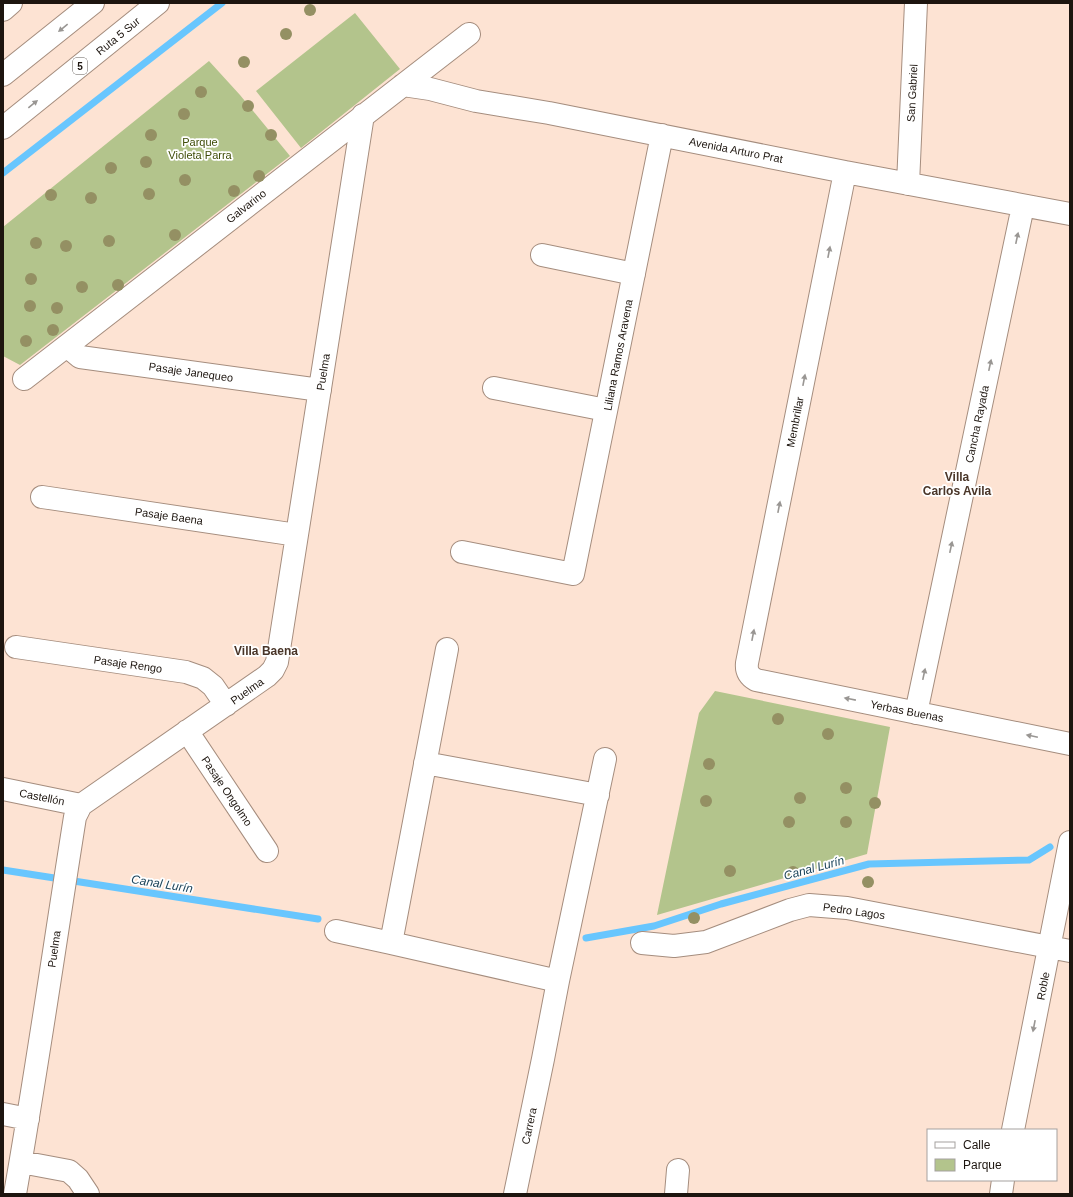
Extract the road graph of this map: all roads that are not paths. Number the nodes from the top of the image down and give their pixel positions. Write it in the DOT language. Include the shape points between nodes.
graph roads {
  1 [pos="11,3"];
  2 [pos="93,3"];
  3 [pos="158,3"];
  4 [pos="916,3"];
  5 [pos="3,10"];
  6 [pos="469,34"];
  7 [pos="3,75"];
  8 [pos="403,85"];
  9 [pos="363,115"];
  10 [pos="3,128"];
  11 [pos="662,135"];
  12 [pos="845,172"];
  13 [pos="908,184"];
  14 [pos="1023,206"];
  15 [pos="1070,214"];
  16 [pos="542,256"];
  17 [pos="634,274"];
  18 [pos="69,345"];
  19 [pos="24,379"];
  20 [pos="494,388"];
  21 [pos="320,390"];
  22 [pos="606,410"];
  23 [pos="42,497"];
  24 [pos="296,535"];
  25 [pos="462,552"];
  26 [pos="16,647"];
  27 [pos="447,649"];
  28 [pos="748,673"];
  29 [pos="226,705"];
  30 [pos="916,713"];
  31 [pos="187,731"];
  32 [pos="1070,744"];
  33 [pos="605,759"];
  34 [pos="425,763"];
  35 [pos="3,789"];
  36 [pos="598,795"];
  37 [pos="81,805"];
  38 [pos="1070,842"];
  39 [pos="267,851"];
  40 [pos="336,931"];
  41 [pos="391,943"];
  42 [pos="642,943"];
  43 [pos="1060,949"];
  44 [pos="558,981"];
  45 [pos="3,1114"];
  46 [pos="28,1119"];
  47 [pos="1014,1129"];
  48 [pos="21,1162"];
  49 [pos="678,1170"];
  50 [pos="1003,1181"];
  51 [pos="15,1194"];
  52 [pos="88,1194"];
  53 [pos="515,1194"];
  54 [pos="676,1194"];
  55 [pos="1001,1194"];
  1 -- 5 [label="main road"];
  2 -- 7 [label="main road, one-way"];
  10 -- 3 [label="main road, Ruta 5 Sur / 5, one-way"];
  4 -- 13 [label="main road, San Gabriel"];
  6 -- 8 [label="main road, Galvarino"];
  8 -- 9 [label="main road, Galvarino"];
  8 -- 11 [label="main road, Avenida Arturo Prat"];
  9 -- 18 [label="main road, Galvarino"];
  9 -- 21 [label="main road, Puelma"];
  11 -- 12 [label="main road, Avenida Arturo Prat"];
  11 -- 17 [label="main road, Liliana Ramos Aravena"];
  12 -- 13 [label="main road, Avenida Arturo Prat"];
  28 -- 12 [label="main road, Membrillar, one-way" via="748,659"];
  13 -- 14 [label="main road, Avenida Arturo Prat"];
  14 -- 15 [label="main road, Avenida Arturo Prat"];
  30 -- 14 [label="main road, Cancha Rayada, one-way"];
  16 -- 17 [label="main road"];
  17 -- 22 [label="main road, Liliana Ramos Aravena"];
  18 -- 19 [label="main road, Galvarino"];
  18 -- 21 [label="main road, Pasaje Janequeo" via="80,357"];
  20 -- 22 [label="main road"];
  21 -- 24 [label="main road, Puelma"];
  22 -- 25 [label="main road, Liliana Ramos Aravena" via="573,574"];
  23 -- 24 [label="main road, Pasaje Baena"];
  24 -- 29 [label="main road, Puelma" via="273,670"];
  26 -- 29 [label="main road, Pasaje Rengo" via="186,672 203,678"];
  27 -- 34 [label="main road"];
  30 -- 28 [label="main road, Yerbas Buenas, one-way" via="756,680"];
  29 -- 31 [label="main road, Puelma"];
  32 -- 30 [label="main road, Yerbas Buenas, one-way"];
  31 -- 37 [label="main road, Puelma"];
  31 -- 39 [label="main road, Pasaje Ongolmo"];
  33 -- 36 [label="main road, Carrera"];
  34 -- 36 [label="main road"];
  34 -- 41 [label="main road"];
  35 -- 37 [label="main road, Castellón"];
  36 -- 44 [label="main road, Carrera"];
  37 -- 46 [label="main road, Puelma" via="75,817 60,904"];
  38 -- 43 [label="main road, Roble"];
  40 -- 41 [label="main road"];
  41 -- 44 [label="main road"];
  42 -- 43 [label="main road, Pedro Lagos" via="674,946 706,942 784,912 809,906 847,908"];
  43 -- 47 [label="main road, Roble, one-way"];
  44 -- 53 [label="main road, Carrera"];
  45 -- 46 [label="main road"];
  46 -- 48 [label="main road, Puelma"];
  48 -- 51 [label="main road, Puelma"];
  48 -- 52 [label="main road" via="69,1171"];
  49 -- 54 [label="main road"];
  50 -- 55 [label="main road"];
}
